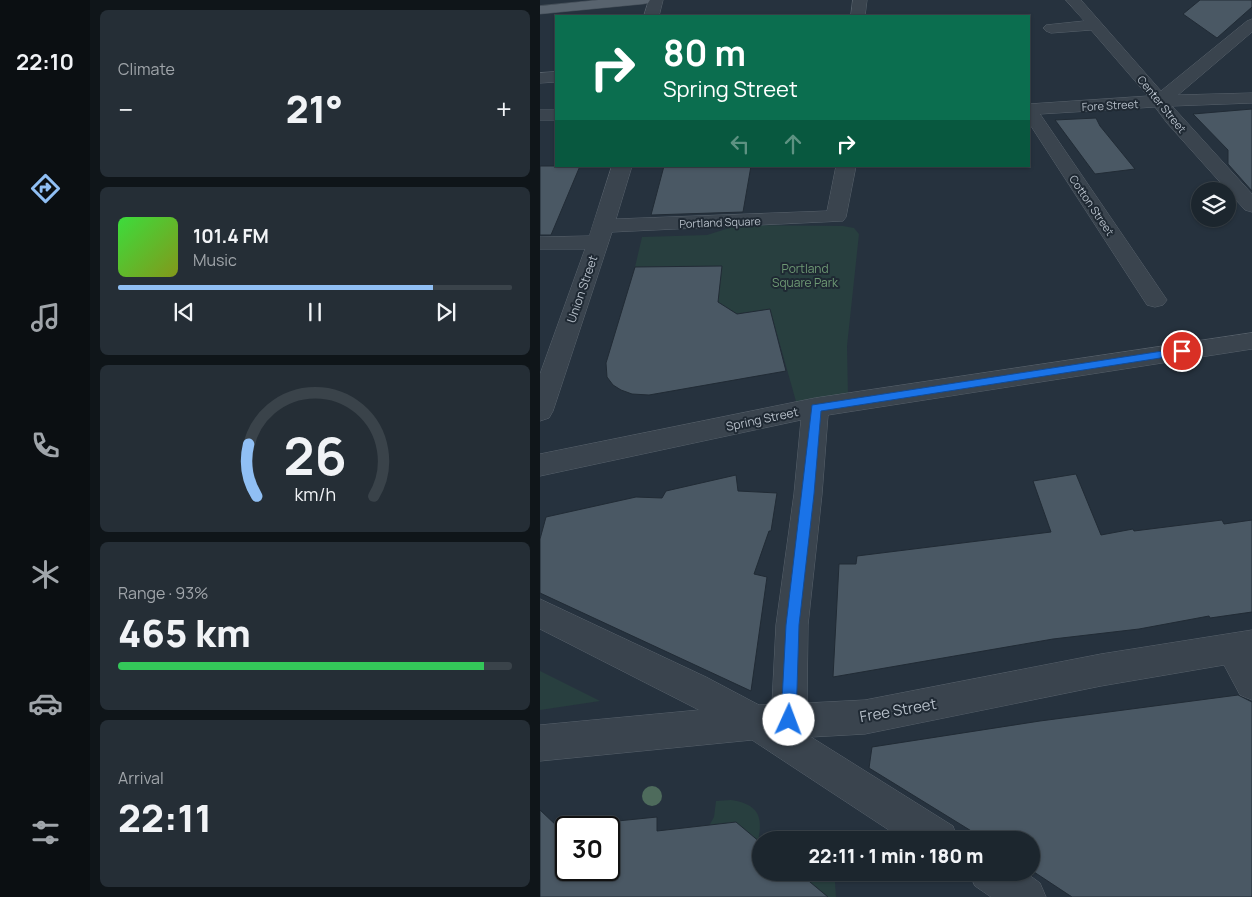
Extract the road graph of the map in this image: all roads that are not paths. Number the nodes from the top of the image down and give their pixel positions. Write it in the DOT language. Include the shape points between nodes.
graph roads {
  1 [pos="643,0"];
  2 [pos="656,0"];
  3 [pos="860,0"];
  4 [pos="1073,0"];
  5 [pos="540,10"];
  6 [pos="652,15"];
  7 [pos="858,15"];
  8 [pos="1252,24"];
  9 [pos="1252,42"];
  10 [pos="1231,43"];
  11 [pos="555,77"];
  12 [pos="540,78"];
  13 [pos="1252,98"];
  14 [pos="1160,101"];
  15 [pos="1030,110"];
  16 [pos="1030,112"];
  17 [pos="540,115"];
  18 [pos="555,115"];
  19 [pos="622,167"];
  20 [pos="846,167"];
  21 [pos="1248,197"];
  22 [pos="601,234"];
  23 [pos="540,243"];
  24 [pos="1155,300"];
  25 [pos="1252,341"];
  26 [pos="816,407"];
  27 [pos="540,411"];
  28 [pos="540,465"];
  29 [pos="540,613"];
  30 [pos="1243,647"];
  31 [pos="1252,684"];
  32 [pos="772,722"];
  33 [pos="540,744"];
  34 [pos="926,831"];
  35 [pos="1002,881"];
  36 [pos="1026,897"];
  1 -- 5 [label="main road"];
  2 -- 6 [label="street"];
  3 -- 7 [label="street"];
  4 -- 14 [label="street, Center Street"];
  8 -- 10 [label="street"];
  9 -- 10 [label="street"];
  10 -- 14 [label="street"];
  11 -- 12 [label="street"];
  13 -- 14 [label="street, Fore Street"];
  14 -- 15 [label="street, Fore Street"];
  14 -- 21 [label="street, Center Street" via="1173,119"];
  16 -- 24 [label="street, Cotton Street"];
  17 -- 18 [label="street"];
  19 -- 22 [label="street, Union Street"];
  20 -- 22 [label="street, Portland Square" via="836,217 699,222"];
  22 -- 23 [label="street, Portland Square"];
  22 -- 27 [label="street, Union Street"];
  25 -- 26 [label="street, Spring Street"];
  26 -- 28 [label="street, Spring Street"];
  26 -- 32 [label="street" via="792,625"];
  29 -- 32 [label="street" via="694,689"];
  30 -- 31 [label="street"];
  30 -- 32 [label="street, Free Street" via="1101,670 865,718"];
  32 -- 33 [label="street, Free Street"];
  32 -- 34 [label="street"];
  35 -- 36 [label="street"];
}
